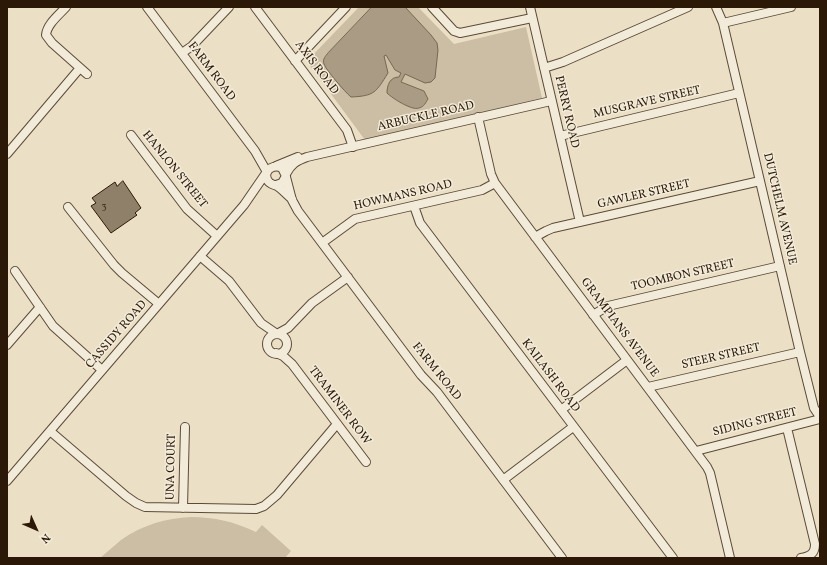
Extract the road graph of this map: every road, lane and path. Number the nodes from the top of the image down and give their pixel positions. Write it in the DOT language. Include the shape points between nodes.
graph roads {
  1 [pos="66,7"];
  2 [pos="147,7"];
  3 [pos="229,7"];
  4 [pos="255,7"];
  5 [pos="346,7"];
  6 [pos="432,7"];
  7 [pos="530,7"];
  8 [pos="688,7"];
  9 [pos="716,7"];
  10 [pos="791,7"];
  11 [pos="532,18"];
  12 [pos="722,23"];
  13 [pos="182,53"];
  14 [pos="295,61"];
  15 [pos="80,68"];
  16 [pos="544,68"];
  17 [pos="87,74"];
  18 [pos="739,93"];
  19 [pos="552,101"];
  20 [pos="478,117"];
  21 [pos="131,134"];
  22 [pos="560,136"];
  23 [pos="353,147"];
  24 [pos="255,151"];
  25 [pos="7,154"];
  26 [pos="307,157"];
  27 [pos="276,166"];
  28 [pos="267,173"];
  29 [pos="286,176"];
  30 [pos="760,181"];
  31 [pos="494,183"];
  32 [pos="275,185"];
  33 [pos="292,200"];
  34 [pos="244,205"];
  35 [pos="414,206"];
  36 [pos="68,207"];
  37 [pos="580,222"];
  38 [pos="217,236"];
  39 [pos="535,238"];
  40 [pos="322,243"];
  41 [pos="200,256"];
  42 [pos="780,266"];
  43 [pos="14,270"];
  44 [pos="348,277"];
  45 [pos="159,304"];
  46 [pos="40,307"];
  47 [pos="593,315"];
  48 [pos="295,322"];
  49 [pos="262,323"];
  50 [pos="277,334"];
  51 [pos="267,342"];
  52 [pos="286,344"];
  53 [pos="7,345"];
  54 [pos="800,352"];
  55 [pos="276,353"];
  56 [pos="628,360"];
  57 [pos="292,364"];
  58 [pos="102,370"];
  59 [pos="648,387"];
  60 [pos="561,410"];
  61 [pos="820,418"];
  62 [pos="337,424"];
  63 [pos="185,427"];
  64 [pos="573,427"];
  65 [pos="787,428"];
  66 [pos="50,431"];
  67 [pos="696,451"];
  68 [pos="366,462"];
  69 [pos="503,480"];
  70 [pos="7,481"];
  71 [pos="183,508"];
  72 [pos="562,558"];
  73 [pos="673,558"];
  74 [pos="730,558"];
  75 [pos="801,558"];
  1 -- 15 [label="street" via="49,26 46,35"];
  2 -- 13 [label="street, FARM ROAD"];
  3 -- 13 [label="street"];
  4 -- 14 [label="street, AXIS ROAD"];
  5 -- 14 [label="street"];
  6 -- 11 [label="street" via="454,31 460,33"];
  7 -- 11 [label="street, PERRY ROAD"];
  8 -- 16 [label="street"];
  9 -- 12 [label="street, DUTCHELM AVENUE"];
  10 -- 12 [label="street"];
  11 -- 16 [label="street, PERRY ROAD"];
  12 -- 18 [label="street, DUTCHELM AVENUE"];
  13 -- 24 [label="street, FARM ROAD"];
  14 -- 23 [label="street, AXIS ROAD" via="348,130"];
  15 -- 17 [label="street"];
  15 -- 25 [label="street"];
  16 -- 19 [label="street, PERRY ROAD"];
  18 -- 22 [label="street, MUSGRAVE STREET"];
  18 -- 30 [label="street, DUTCHELM AVENUE"];
  19 -- 20 [label="street, ARBUCKLE ROAD"];
  19 -- 22 [label="street, PERRY ROAD"];
  20 -- 23 [label="street, ARBUCKLE ROAD"];
  20 -- 31 [label="street, GRAMPIANS AVENUE"];
  21 -- 38 [label="street, HANLON STREET" via="187,209"];
  22 -- 37 [label="street, PERRY ROAD"];
  23 -- 26 [label="street, ARBUCKLE ROAD"];
  24 -- 27 [label="street, FARM ROAD"];
  24 -- 28 [label="street, FARM ROAD"];
  26 -- 27 [label="street, ARBUCKLE ROAD" via="298,157"];
  26 -- 29 [label="street, ARBUCKLE ROAD" via="295,162"];
  27 -- 28 [label="street" via="270,168"];
  27 -- 29 [label="street" via="282,168"];
  28 -- 32 [label="street" via="268,182"];
  28 -- 34 [label="street, CASSIDY ROAD"];
  29 -- 32 [label="street" via="282,183"];
  29 -- 33 [label="street, FARM ROAD"];
  30 -- 37 [label="street, GAWLER STREET"];
  30 -- 42 [label="street, DUTCHELM AVENUE"];
  31 -- 35 [label="street, HOWMANS ROAD" via="482,190"];
  31 -- 39 [label="street, GRAMPIANS AVENUE"];
  32 -- 33 [label="street, FARM ROAD"];
  32 -- 34 [label="street, CASSIDY ROAD" via="264,188"];
  33 -- 40 [label="street, FARM ROAD"];
  34 -- 38 [label="street, CASSIDY ROAD"];
  35 -- 40 [label="street, HOWMANS ROAD" via="355,219"];
  35 -- 60 [label="street, KAILASH ROAD" via="420,223"];
  36 -- 45 [label="street" via="114,265"];
  37 -- 39 [label="street, GAWLER STREET" via="549,229"];
  38 -- 41 [label="street, CASSIDY ROAD"];
  39 -- 47 [label="street, GRAMPIANS AVENUE"];
  40 -- 44 [label="street, FARM ROAD"];
  41 -- 45 [label="street, CASSIDY ROAD"];
  41 -- 49 [label="street" via="229,281"];
  42 -- 47 [label="street, TOOMBON STREET" via="608,306"];
  42 -- 54 [label="street, DUTCHELM AVENUE"];
  43 -- 46 [label="street"];
  44 -- 48 [label="street" via="312,303"];
  44 -- 69 [label="street, FARM ROAD"];
  45 -- 58 [label="street, CASSIDY ROAD"];
  46 -- 53 [label="street"];
  46 -- 58 [label="street" via="53,326"];
  47 -- 56 [label="street, GRAMPIANS AVENUE"];
  48 -- 50 [label="street"];
  48 -- 52 [label="street"];
  49 -- 50 [label="street"];
  49 -- 51 [label="street"];
  50 -- 51 [label="street" via="271,336"];
  50 -- 52 [label="street" via="284,338"];
  51 -- 55 [label="street" via="269,350"];
  52 -- 55 [label="street" via="283,351"];
  52 -- 57 [label="street, TRAMINER ROW"];
  54 -- 59 [label="street, STEER STREET"];
  54 -- 61 [label="street, DUTCHELM AVENUE" via="814,408"];
  55 -- 57 [label="street, TRAMINER ROW"];
  56 -- 59 [label="street, GRAMPIANS AVENUE"];
  56 -- 60 [label="street"];
  57 -- 62 [label="street, TRAMINER ROW"];
  58 -- 66 [label="street, CASSIDY ROAD"];
  59 -- 67 [label="street, GRAMPIANS AVENUE"];
  60 -- 64 [label="street, KAILASH ROAD"];
  61 -- 65 [label="street, SIDING STREET"];
  62 -- 68 [label="street, TRAMINER ROW"];
  62 -- 71 [label="street" via="264,506 256,509"];
  63 -- 71 [label="street, UNA COURT"];
  64 -- 69 [label="street"];
  64 -- 73 [label="street, KAILASH ROAD"];
  65 -- 67 [label="street, SIDING STREET"];
  65 -- 75 [label="street" via="815,544 814,552"];
  66 -- 70 [label="street, CASSIDY ROAD"];
  66 -- 71 [label="street" via="136,503 145,507"];
  67 -- 74 [label="street, GRAMPIANS AVENUE" via="710,473"];
  69 -- 72 [label="street, FARM ROAD"];
}
